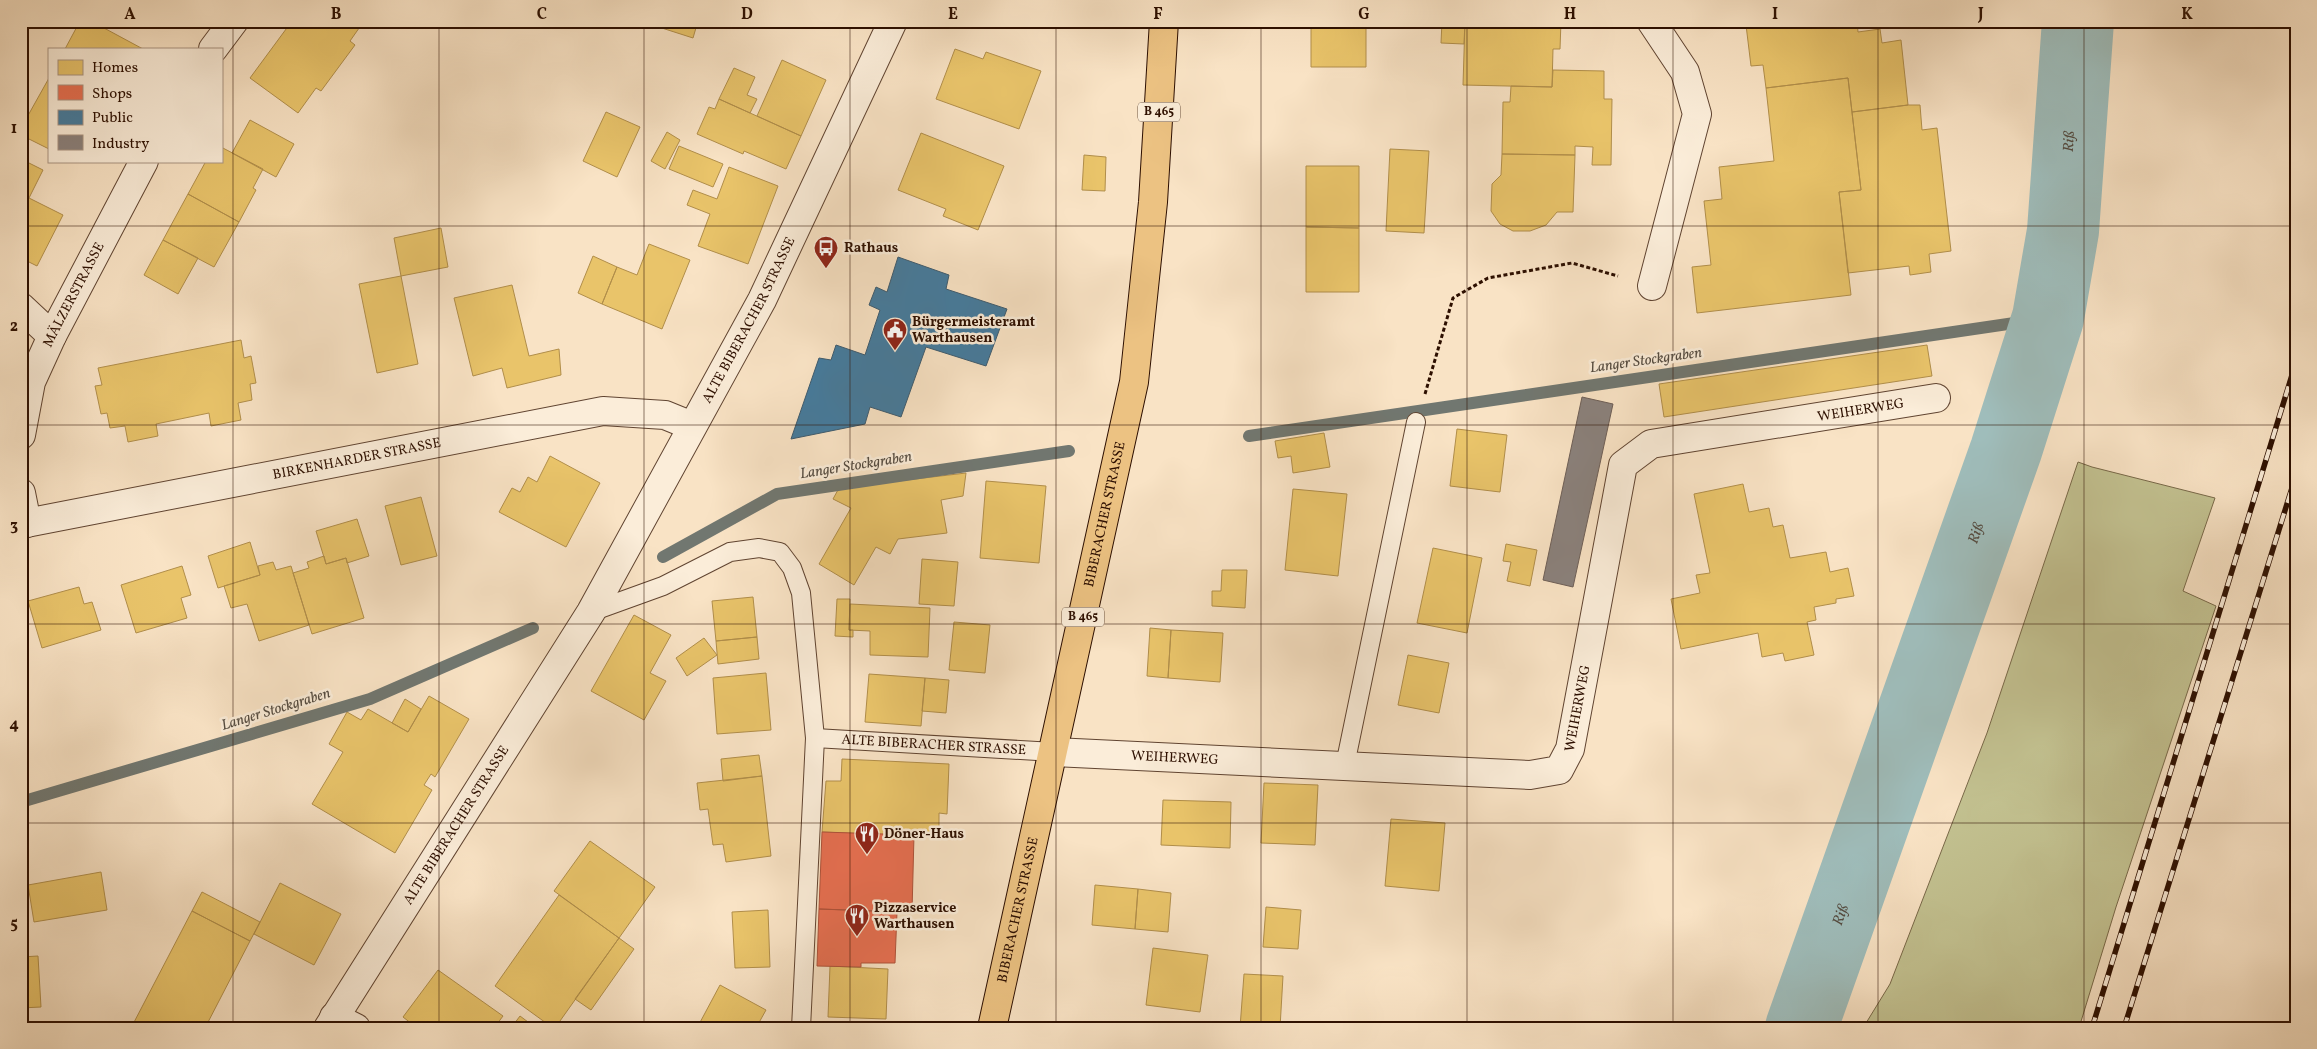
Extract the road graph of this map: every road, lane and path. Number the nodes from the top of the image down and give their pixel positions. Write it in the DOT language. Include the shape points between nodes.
graph roads {
  1 [pos="234,21"];
  2 [pos="893,21"];
  3 [pos="1164,21"];
  4 [pos="1651,21"];
  5 [pos="214,48"];
  6 [pos="143,162"];
  7 [pos="1652,286"];
  8 [pos="21,307"];
  9 [pos="52,336"];
  10 [pos="1433,365"];
  11 [pos="1936,398"];
  12 [pos="1416,422"];
  13 [pos="692,426"];
  14 [pos="21,435"];
  15 [pos="21,493"];
  16 [pos="24,523"];
  17 [pos="591,612"];
  18 [pos="814,738"];
  19 [pos="1054,752"];
  20 [pos="1345,765"];
  21 [pos="339,1024"];
  22 [pos="801,1028"];
  23 [pos="992,1028"];
  1 -- 5 [label="street"];
  2 -- 13 [label="street, ALTE BIBERACHER STRASSE" via="762,300"];
  3 -- 19 [label="main road, BIBERACHER STRASSE / B 465" via="1153,202 1134,382"];
  4 -- 7 [label="street" via="1685,72 1697,114"];
  6 -- 9 [label="street, MÄLZERSTRASSE"];
  7 -- 10 [label="path" via="1572,263 1488,278 1454,298"];
  8 -- 9 [label="street"];
  9 -- 14 [label="street, MÄLZERSTRASSE" via="31,382"];
  11 -- 20 [label="street, WEIHERWEG" via="1651,444 1623,465 1570,749 1559,770 1530,775"];
  12 -- 20 [label="lane"];
  13 -- 16 [label="street, BIRKENHARDER STRASSE" via="665,415 603,411"];
  13 -- 17 [label="street, ALTE BIBERACHER STRASSE"];
  15 -- 16 [label="street"];
  17 -- 18 [label="lane" via="663,586 730,552 760,548 780,552 792,568 801,593"];
  17 -- 21 [label="street, ALTE BIBERACHER STRASSE"];
  18 -- 19 [label="lane, ALTE BIBERACHER STRASSE"];
  18 -- 22 [label="lane"];
  19 -- 20 [label="street, WEIHERWEG"];
  19 -- 23 [label="main road, BIBERACHER STRASSE / B 465"];
}
